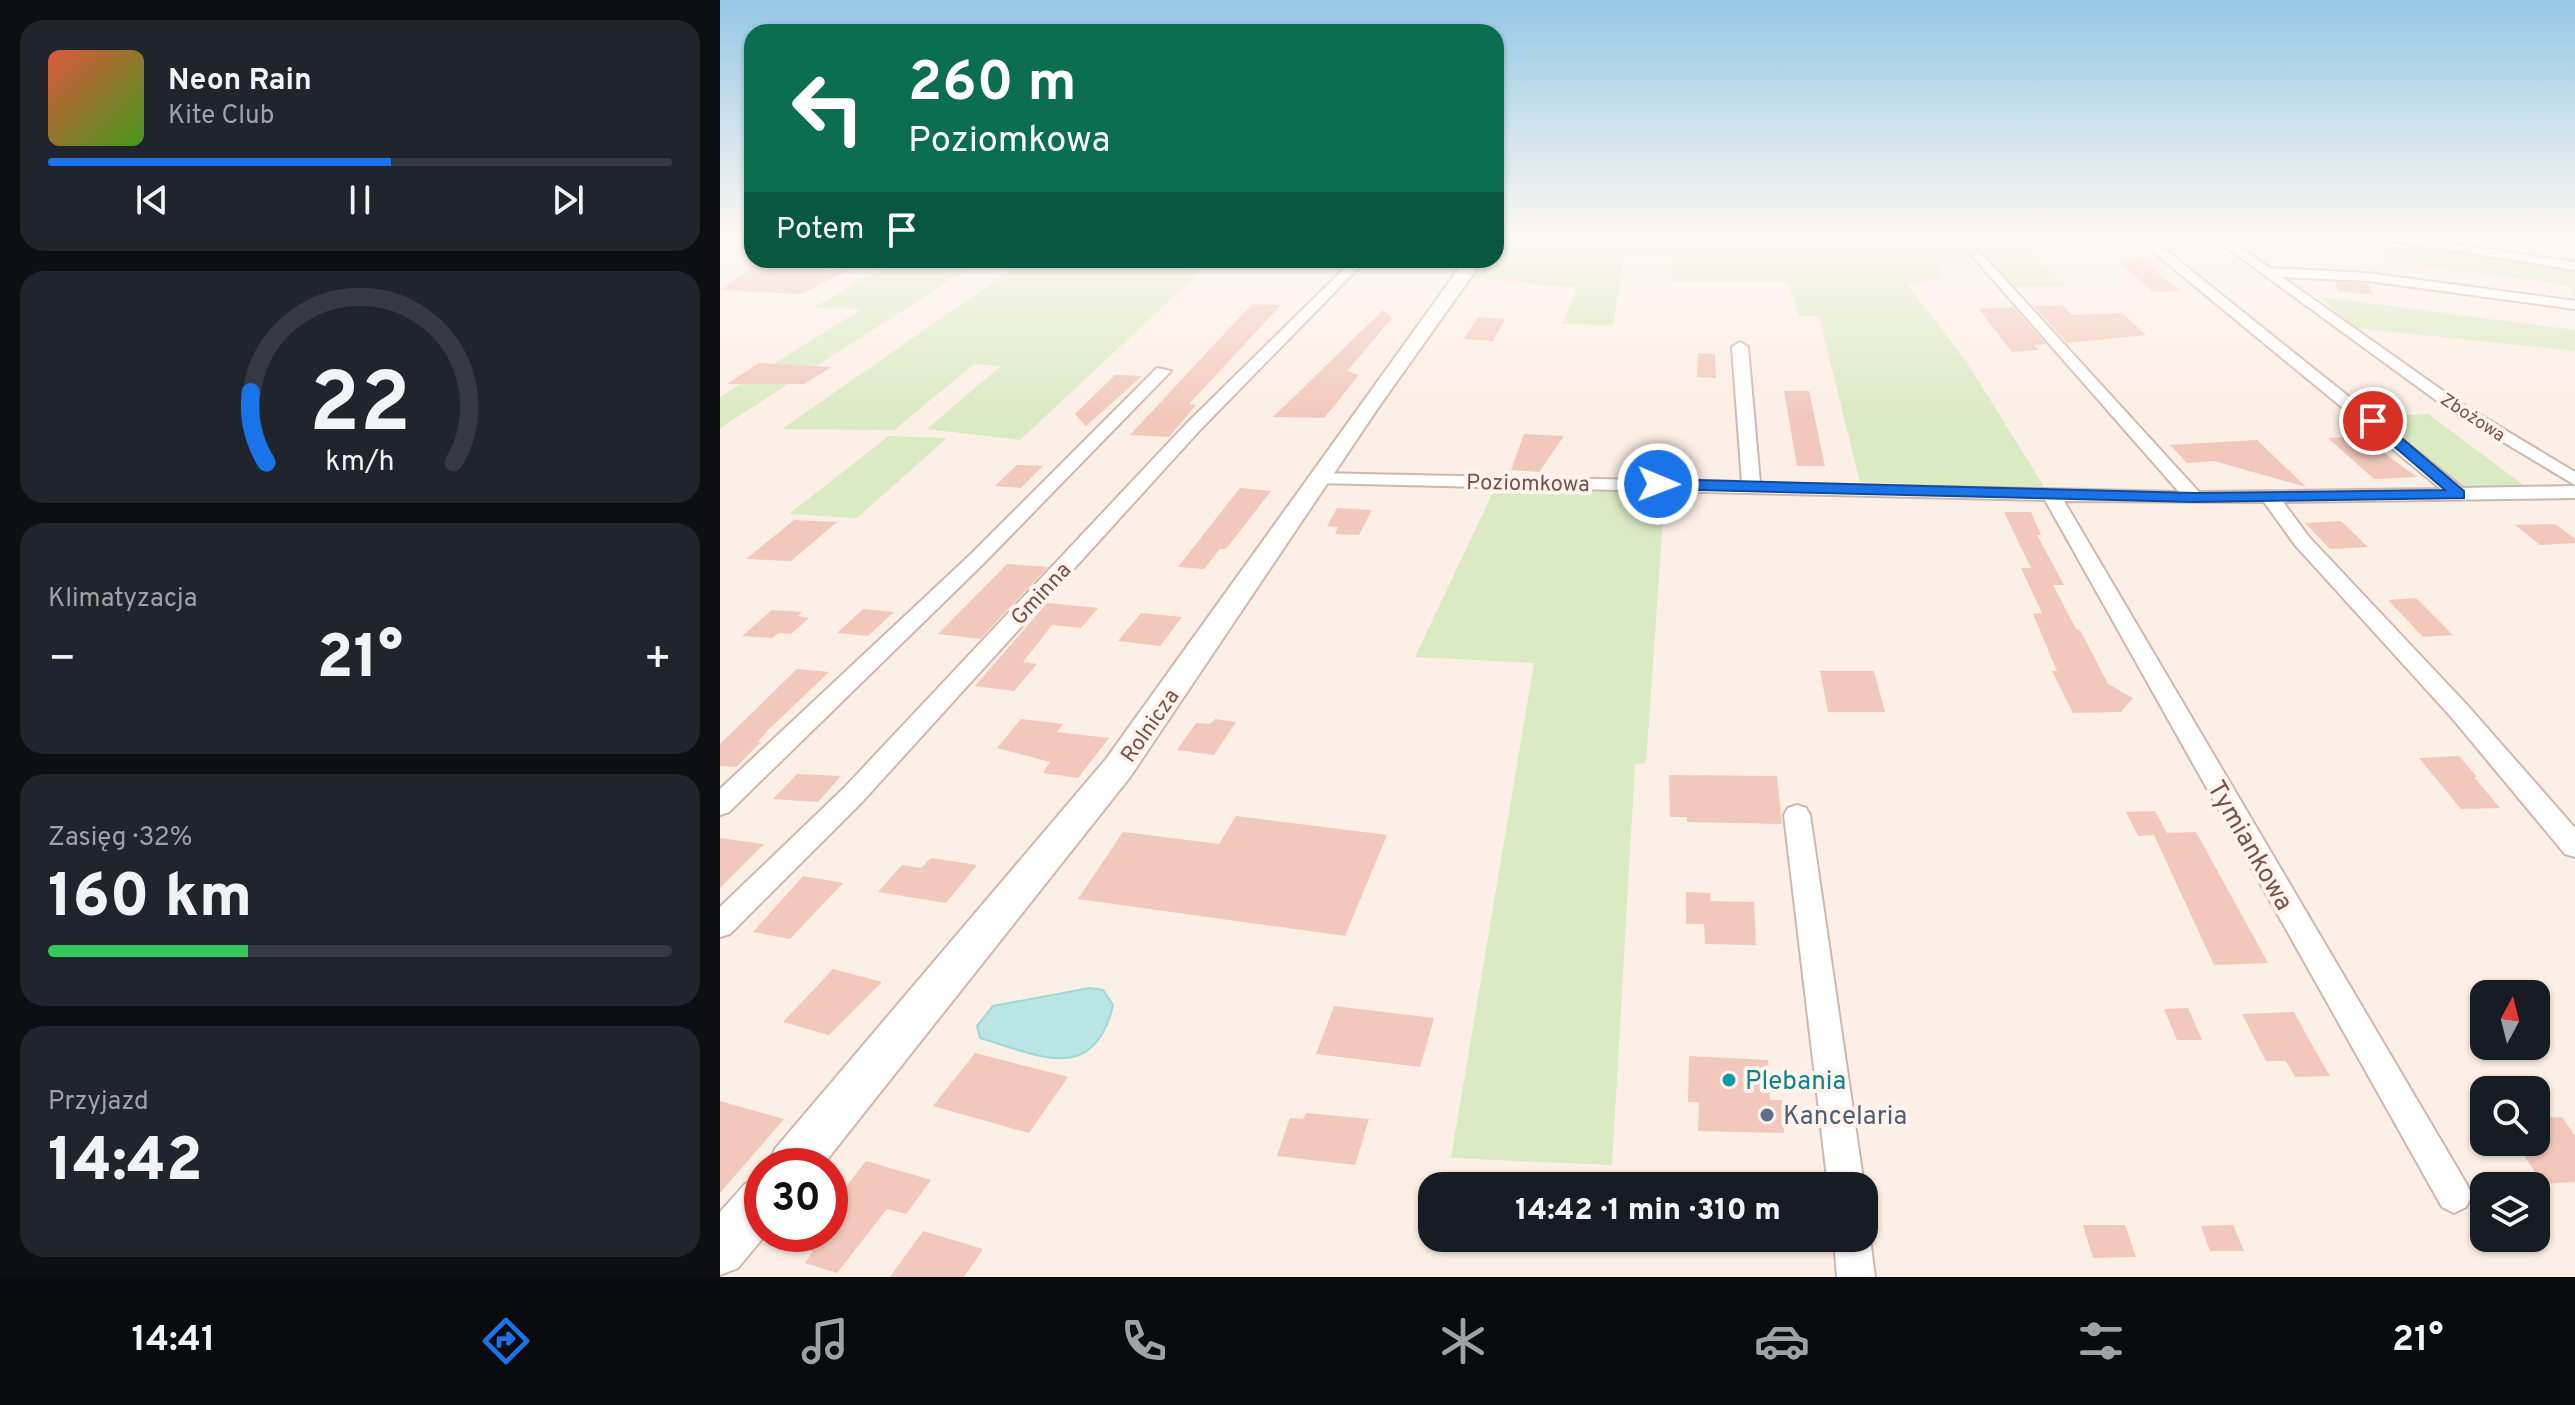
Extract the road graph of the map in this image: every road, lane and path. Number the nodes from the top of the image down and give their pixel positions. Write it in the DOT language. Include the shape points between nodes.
graph roads {
  1 [pos="1324,296"];
  2 [pos="1448,296"];
  3 [pos="2015,296"];
  4 [pos="2214,296"];
  5 [pos="2303,296"];
  6 [pos="2505,296"];
  7 [pos="2575,305"];
  8 [pos="1740,347"];
  9 [pos="1163,371"];
  10 [pos="1317,478"];
  11 [pos="2575,480"];
  12 [pos="1751,485"];
  13 [pos="2575,492"];
  14 [pos="2050,493"];
  15 [pos="2459,494"];
  16 [pos="2269,497"];
  17 [pos="2194,498"];
  18 [pos="720,805"];
  19 [pos="1797,815"];
  20 [pos="2575,846"];
  21 [pos="720,925"];
  22 [pos="807,1148"];
  23 [pos="1844,1172"];
  24 [pos="2454,1195"];
  25 [pos="744,1222"];
  26 [pos="720,1250"];
  27 [pos="1853,1252"];
  28 [pos="1856,1277"];
  1 -- 21 [label="street, Gminna" via="1193,427 853,795"];
  2 -- 10 [label="street, Rolnicza"];
  3 -- 17 [label="street"];
  4 -- 15 [label="street"];
  5 -- 11 [label="street, Zbożowa" via="2442,398"];
  6 -- 7 [label="street"];
  8 -- 12 [label="street"];
  9 -- 18 [label="street" via="977,559"];
  10 -- 12 [label="street, Poziomkowa"];
  10 -- 22 [label="street, Rolnicza" via="1118,768"];
  12 -- 14 [label="street, Poziomkowa"];
  13 -- 15 [label="street, Poziomkowa"];
  14 -- 17 [label="street, Poziomkowa"];
  14 -- 24 [label="street, Tymiankowa"];
  15 -- 16 [label="street, Poziomkowa"];
  16 -- 17 [label="street, Poziomkowa"];
  16 -- 20 [label="street" via="2302,541"];
  19 -- 23 [label="street"];
  25 -- 26 [label="street"];
  27 -- 28 [label="street"];
}
